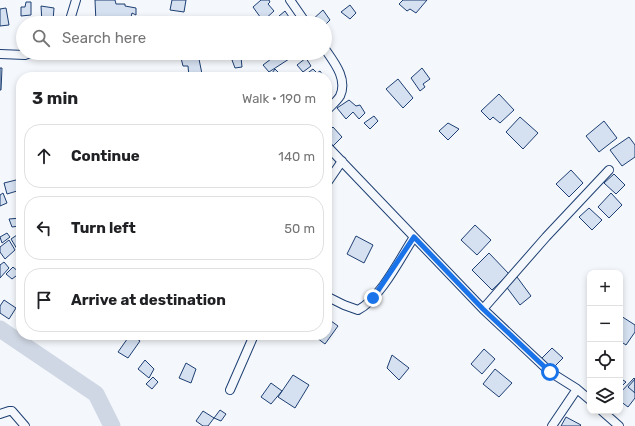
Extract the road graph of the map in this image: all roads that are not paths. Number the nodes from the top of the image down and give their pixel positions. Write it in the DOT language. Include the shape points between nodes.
graph roads {
  1 [pos="76,0"];
  2 [pos="290,0"];
  3 [pos="71,16"];
  4 [pos="301,16"];
  5 [pos="0,54"];
  6 [pos="16,55"];
  7 [pos="332,59"];
  8 [pos="332,105"];
  9 [pos="332,151"];
  10 [pos="342,161"];
  11 [pos="609,170"];
  12 [pos="332,176"];
  13 [pos="414,237"];
  14 [pos="332,299"];
  15 [pos="483,309"];
  16 [pos="252,340"];
  17 [pos="577,389"];
  18 [pos="230,390"];
  19 [pos="587,397"];
  20 [pos="0,414"];
  21 [pos="605,414"];
  22 [pos="25,426"];
  23 [pos="552,426"];
  24 [pos="619,426"];
  1 -- 3 [label="street"];
  2 -- 4 [label="street"];
  5 -- 6 [label="street"];
  7 -- 8 [label="street" via="343,83 340,96"];
  9 -- 10 [label="street"];
  10 -- 12 [label="street"];
  10 -- 13 [label="street"];
  11 -- 15 [label="street"];
  13 -- 14 [label="street" via="366,306 358,310"];
  13 -- 15 [label="street"];
  15 -- 17 [label="street" via="550,372"];
  16 -- 18 [label="street"];
  17 -- 19 [label="street"];
  17 -- 23 [label="street"];
  20 -- 22 [label="street" via="12,411"];
  21 -- 24 [label="street"];
}
